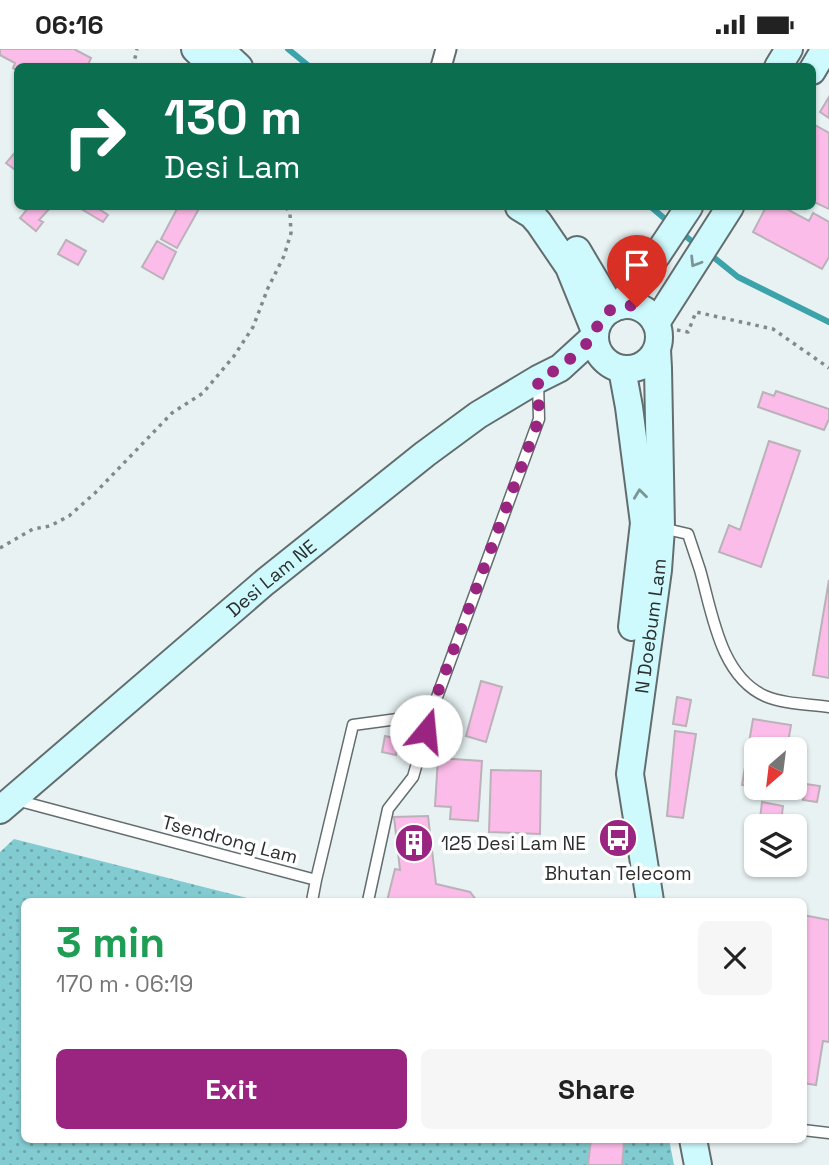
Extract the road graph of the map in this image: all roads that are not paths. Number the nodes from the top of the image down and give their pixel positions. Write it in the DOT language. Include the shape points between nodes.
graph roads {
  1 [pos="195,49"];
  2 [pos="220,49"];
  3 [pos="825,49"];
  4 [pos="210,63"];
  5 [pos="235,63"];
  6 [pos="816,64"];
  7 [pos="524,210"];
  8 [pos="548,210"];
  9 [pos="688,210"];
  10 [pos="723,217"];
  11 [pos="616,307"];
  12 [pos="595,334"];
  13 [pos="657,334"];
  14 [pos="617,367"];
  15 [pos="549,374"];
  16 [pos="661,527"];
  17 [pos="829,707"];
  18 [pos="432,708"];
  19 [pos="6,804"];
  20 [pos="316,880"];
  21 [pos="313,898"];
  22 [pos="369,898"];
  23 [pos="635,898"];
  24 [pos="650,898"];
  25 [pos="807,1130"];
  26 [pos="829,1133"];
  27 [pos="679,1143"];
  28 [pos="694,1143"];
  29 [pos="682,1165"];
  30 [pos="698,1165"];
  1 -- 4 [label="main road"];
  2 -- 5 [label="main road"];
  3 -- 6 [label="main road"];
  7 -- 12 [label="main road" via="539,223 569,267"];
  8 -- 11 [label="main road"];
  9 -- 11 [label="main road"];
  10 -- 13 [label="main road, one-way" via="673,297"];
  11 -- 12 [label="main road" via="604,314"];
  11 -- 13 [label="main road" via="645,310 652,316"];
  12 -- 14 [label="main road" via="599,353"];
  12 -- 15 [label="main road, Desi Lam NE"];
  13 -- 14 [label="main road" via="652,357 639,367"];
  13 -- 16 [label="main road, N Doebum Lam"];
  14 -- 15 [label="main road"];
  23 -- 14 [label="main road, N Doebum Lam, one-way" via="615,780 644,523 629,407"];
  15 -- 18 [label="lane" via="539,419"];
  15 -- 19 [label="main road, Desi Lam NE" via="478,415 425,454 265,582"];
  16 -- 17 [label="lane" via="688,534 717,633 741,678 767,697"];
  16 -- 24 [label="main road, N Doebum Lam" via="631,774"];
  18 -- 20 [label="lane, Tsendrong Lam" via="405,718 353,725"];
  18 -- 22 [label="lane" via="413,777 388,809"];
  19 -- 20 [label="lane, Tsendrong Lam"];
  20 -- 21 [label="lane"];
  25 -- 26 [label="lane"];
  27 -- 29 [label="main road"];
  28 -- 30 [label="main road"];
}
